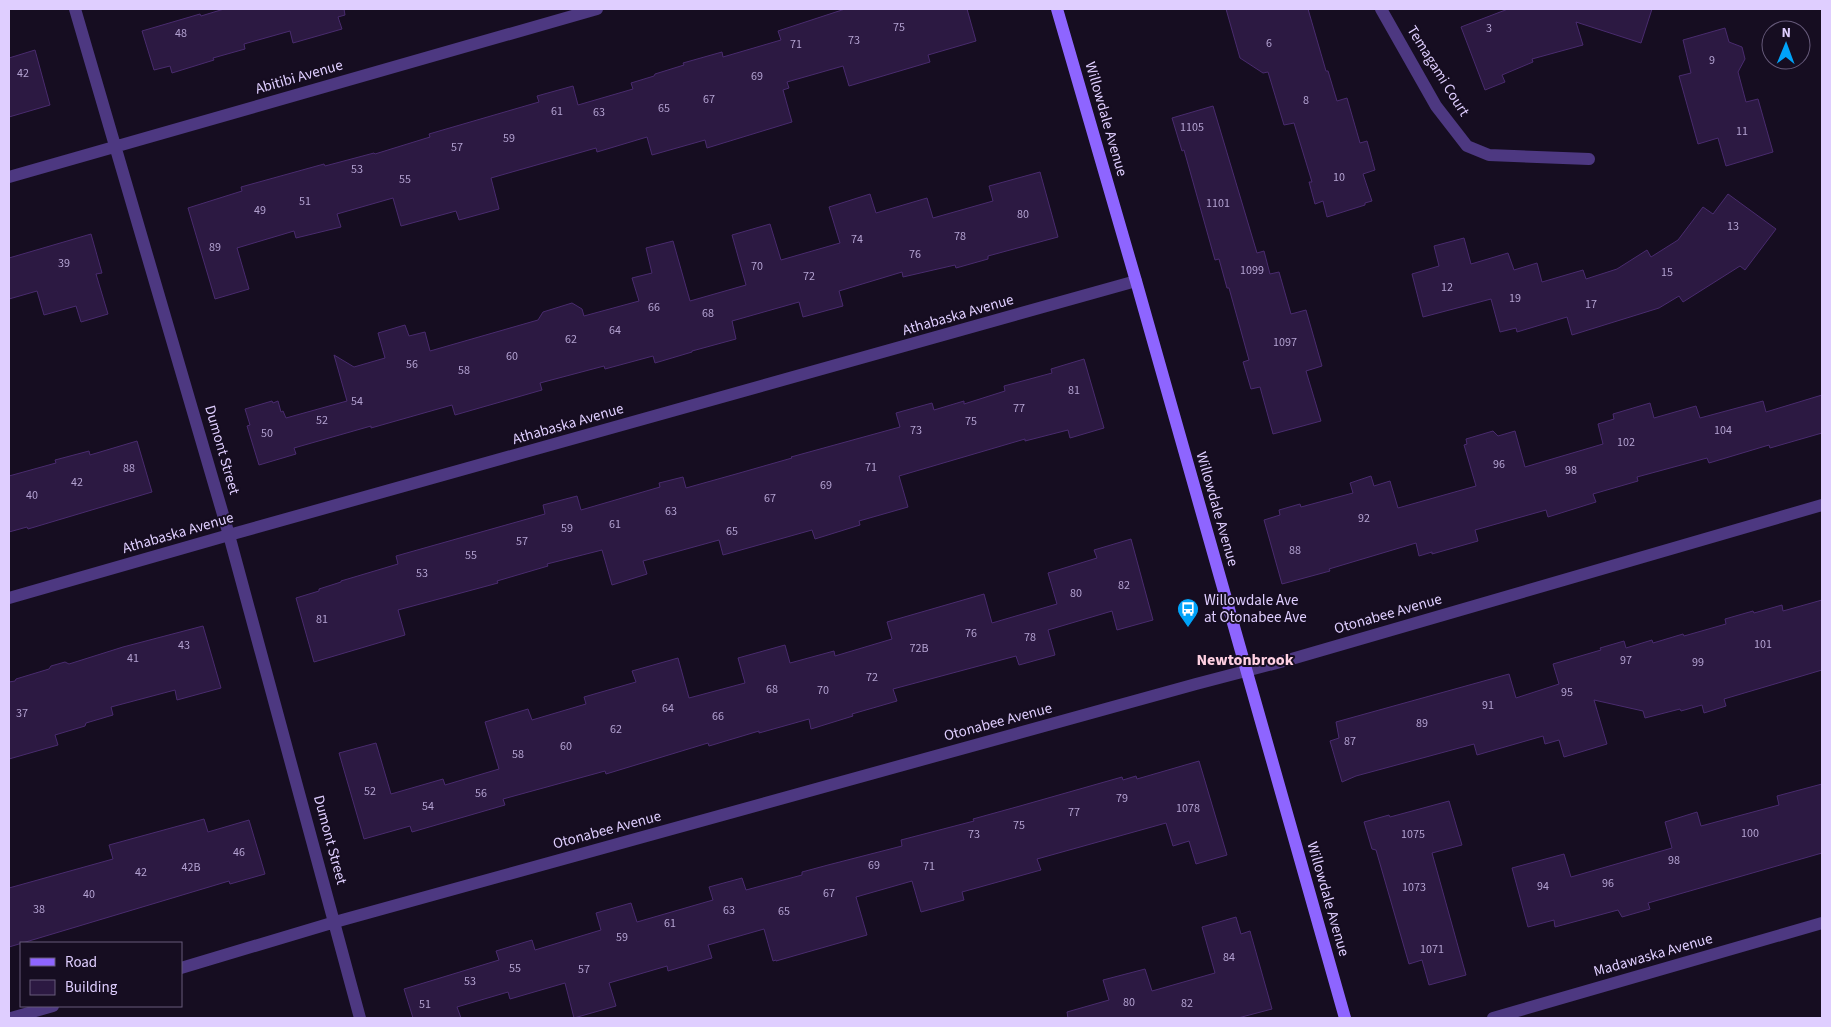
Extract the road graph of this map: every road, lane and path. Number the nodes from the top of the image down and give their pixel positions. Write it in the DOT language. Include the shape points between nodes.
graph roads {
  1 [pos="75,9"];
  2 [pos="598,9"];
  3 [pos="1057,9"];
  4 [pos="1381,9"];
  5 [pos="116,145"];
  6 [pos="1589,159"];
  7 [pos="9,177"];
  8 [pos="1136,281"];
  9 [pos="1822,505"];
  10 [pos="229,535"];
  11 [pos="9,598"];
  12 [pos="1246,671"];
  13 [pos="335,922"];
  14 [pos="1822,924"];
  15 [pos="182,968"];
  16 [pos="50,1007"];
  17 [pos="11,1018"];
  18 [pos="360,1018"];
  19 [pos="1345,1018"];
  20 [pos="1493,1018"];
  1 -- 5 [label="street, Dumont Street"];
  2 -- 5 [label="street, Abitibi Avenue"];
  3 -- 8 [label="street, Willowdale Avenue"];
  4 -- 6 [label="street, Temagami Court" via="1436,106 1467,146 1490,154"];
  5 -- 7 [label="street, Abitibi Avenue"];
  5 -- 10 [label="street, Dumont Street"];
  8 -- 10 [label="street, Athabaska Avenue"];
  8 -- 12 [label="street, Willowdale Avenue"];
  9 -- 12 [label="street, Otonabee Avenue"];
  10 -- 11 [label="street, Athabaska Avenue"];
  10 -- 13 [label="street, Dumont Street"];
  12 -- 13 [label="street, Otonabee Avenue"];
  12 -- 19 [label="street, Willowdale Avenue"];
  13 -- 15 [label="street, Otonabee Avenue"];
  13 -- 18 [label="street, Dumont Street"];
  14 -- 20 [label="street, Madawaska Avenue"];
  16 -- 17 [label="street"];
}
